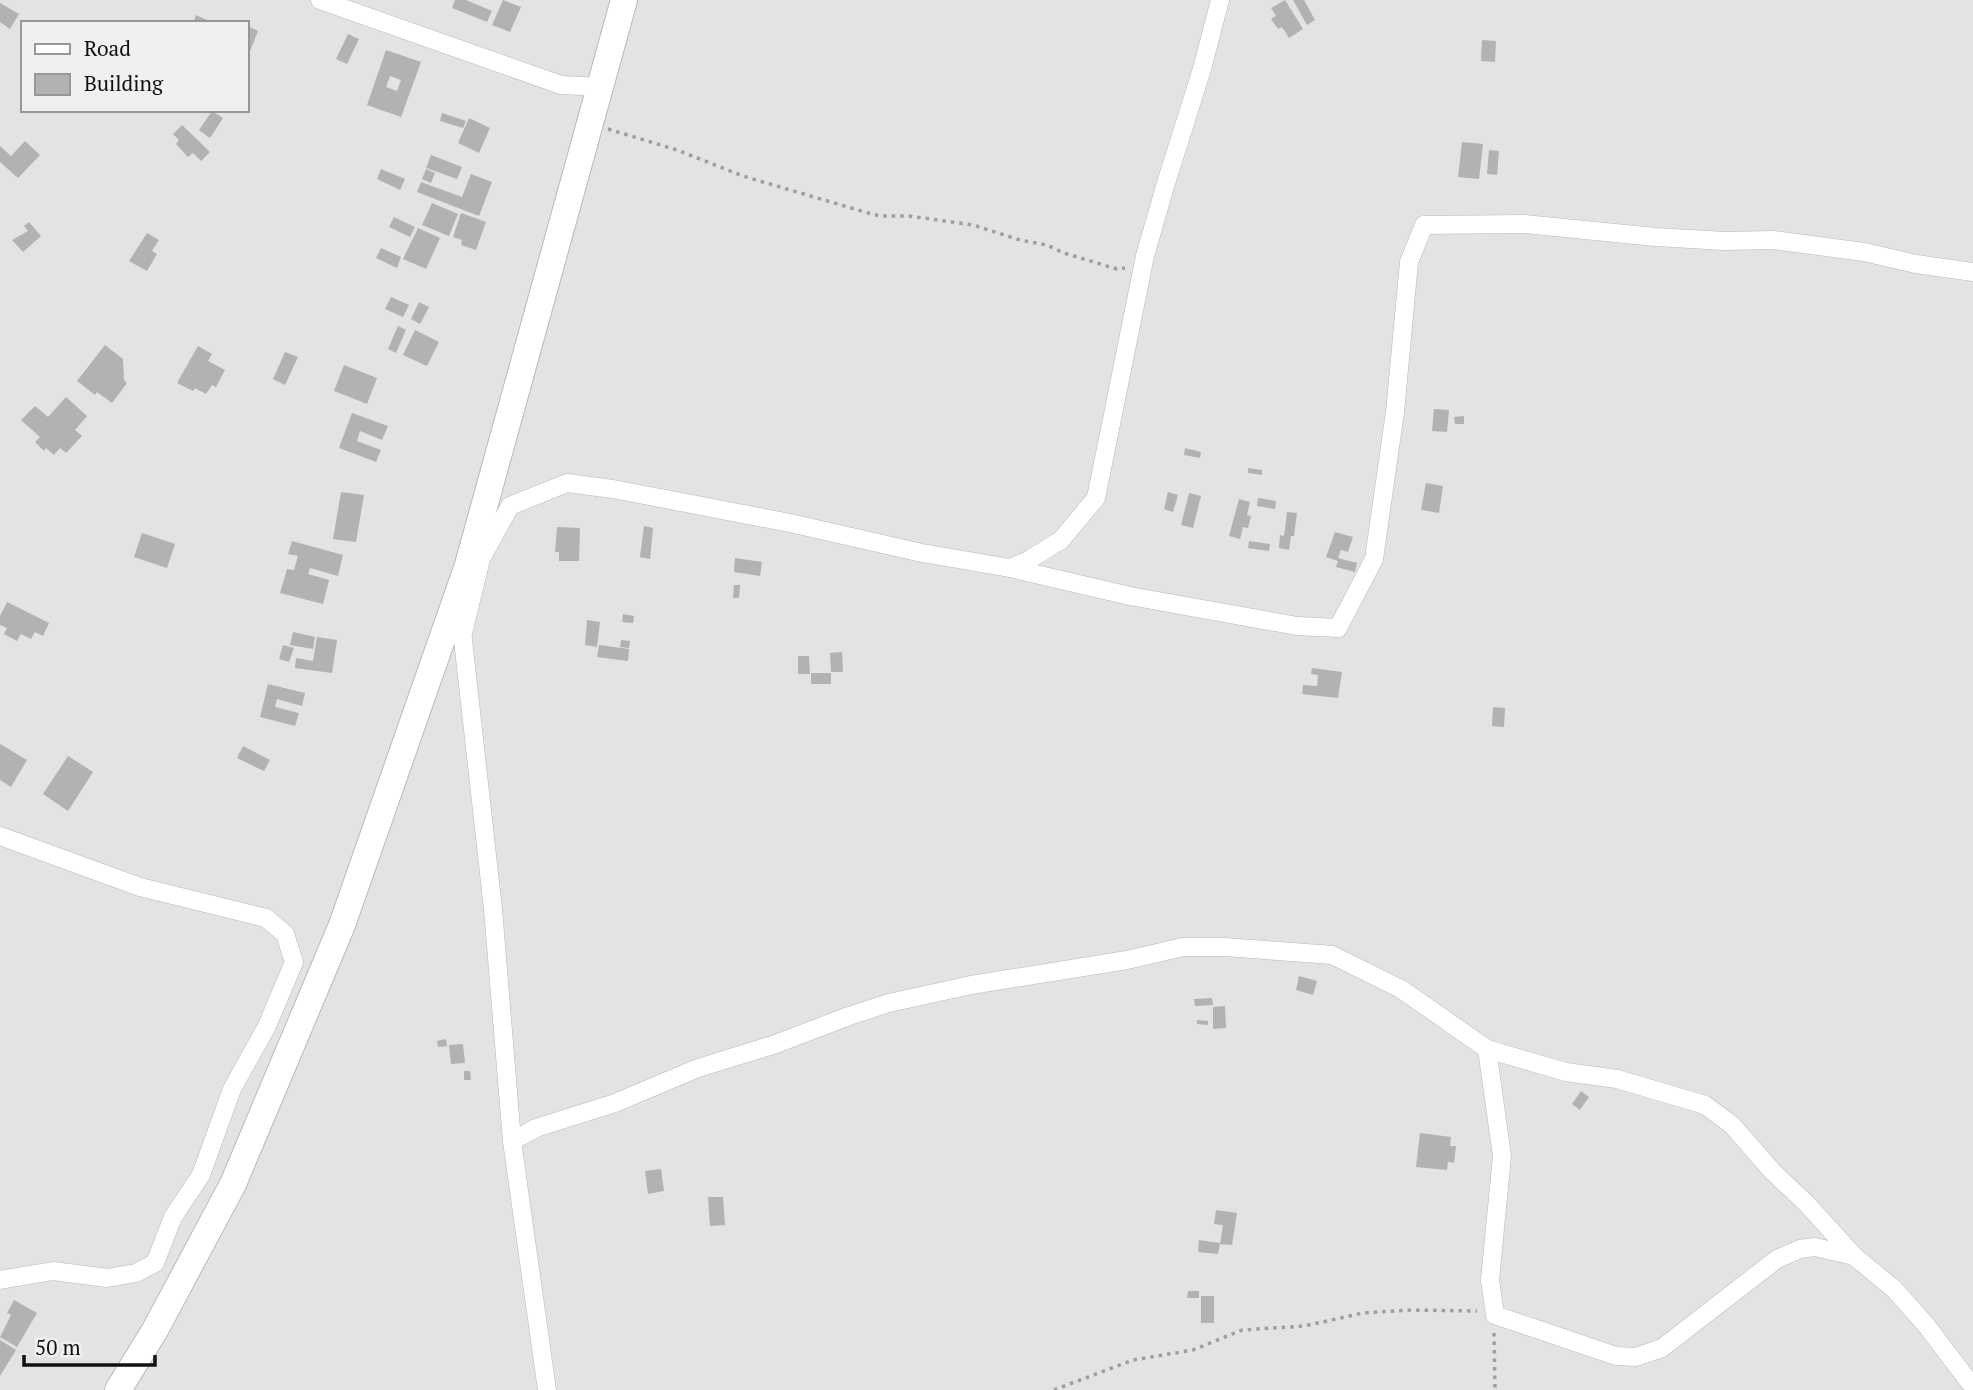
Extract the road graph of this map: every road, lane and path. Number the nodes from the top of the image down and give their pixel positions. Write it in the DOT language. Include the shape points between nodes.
graph roads {
  1 [pos="320,0"];
  2 [pos="624,0"];
  3 [pos="1220,0"];
  4 [pos="600,87"];
  5 [pos="588,129"];
  6 [pos="1144,265"];
  7 [pos="1973,272"];
  8 [pos="1010,568"];
  9 [pos="458,592"];
  10 [pos="463,633"];
  11 [pos="0,836"];
  12 [pos="1487,1049"];
  13 [pos="512,1141"];
  14 [pos="1854,1256"];
  15 [pos="0,1280"];
  16 [pos="1495,1315"];
  17 [pos="1973,1387"];
  18 [pos="118,1390"];
  19 [pos="547,1390"];
  20 [pos="1054,1390"];
  21 [pos="1495,1390"];
  1 -- 4 [label="street" via="561,85"];
  2 -- 4 [label="highway"];
  3 -- 6 [label="street"];
  4 -- 5 [label="highway"];
  5 -- 6 [label="path" via="599,127 649,140 743,176 880,216 973,225 1117,268"];
  5 -- 9 [label="highway"];
  6 -- 8 [label="street" via="1096,498 1060,540"];
  7 -- 8 [label="street" via="1773,240 1725,241 1524,224 1424,225 1409,262 1395,411 1374,559 1338,628 1245,617"];
  8 -- 10 [label="street" via="613,488 567,483 510,506 481,559"];
  9 -- 10 [label="street"];
  9 -- 18 [label="highway" via="342,925 238,1172"];
  10 -- 13 [label="street" via="494,909"];
  11 -- 15 [label="street" via="140,887 267,918 285,934 294,962 267,1026 232,1089 201,1175 173,1217 155,1263 136,1273 107,1278 53,1271"];
  12 -- 13 [label="street" via="1401,989 1332,955 1183,947 889,1003 698,1068"];
  12 -- 14 [label="street" via="1705,1105 1732,1125"];
  12 -- 16 [label="street" via="1502,1156 1490,1280"];
  13 -- 19 [label="street"];
  14 -- 16 [label="street" via="1815,1247 1777,1259 1662,1349 1636,1357 1616,1356"];
  14 -- 17 [label="street" via="1894,1289"];
  16 -- 20 [label="path" via="1411,1310 1242,1330 1194,1350 1133,1360"];
  16 -- 21 [label="path"];
}
